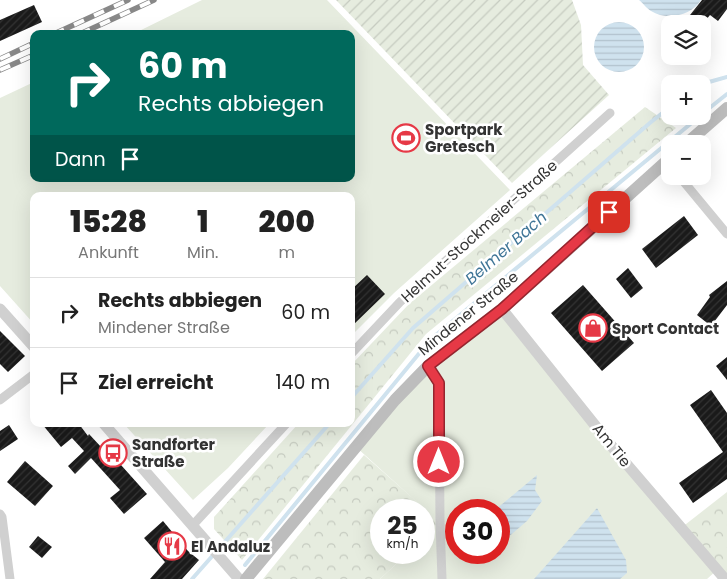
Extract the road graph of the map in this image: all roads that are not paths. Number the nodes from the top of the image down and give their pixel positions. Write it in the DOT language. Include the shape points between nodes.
graph roads {
  1 [pos="727,108"];
  2 [pos="610,113"];
  3 [pos="696,135"];
  4 [pos="661,168"];
  5 [pos="686,185"];
  6 [pos="727,234"];
  7 [pos="0,309"];
  8 [pos="502,309"];
  9 [pos="30,343"];
  10 [pos="355,350"];
  11 [pos="428,366"];
  12 [pos="30,377"];
  13 [pos="0,400"];
  14 [pos="107,427"];
  15 [pos="283,427"];
  16 [pos="0,514"];
  17 [pos="192,526"];
  18 [pos="10,579"];
  19 [pos="239,579"];
  20 [pos="246,579"];
  21 [pos="442,579"];
  22 [pos="724,579"];
  1 -- 3 [label="main road"];
  2 -- 10 [label="street, Helmut-Stockmeier-Straße" via="400,302"];
  4 -- 8 [label="main road, Mindener Straße"];
  5 -- 6 [label="street"];
  7 -- 9 [label="street"];
  8 -- 11 [label="main road, Mindener Straße"];
  8 -- 22 [label="street, Am Tie"];
  11 -- 20 [label="main road, Mindener Straße" via="395,400"];
  11 -- 21 [label="street" via="439,383"];
  12 -- 13 [label="street"];
  14 -- 17 [label="street"];
  15 -- 17 [label="street"];
  16 -- 18 [label="street"];
  17 -- 19 [label="street"];
}
